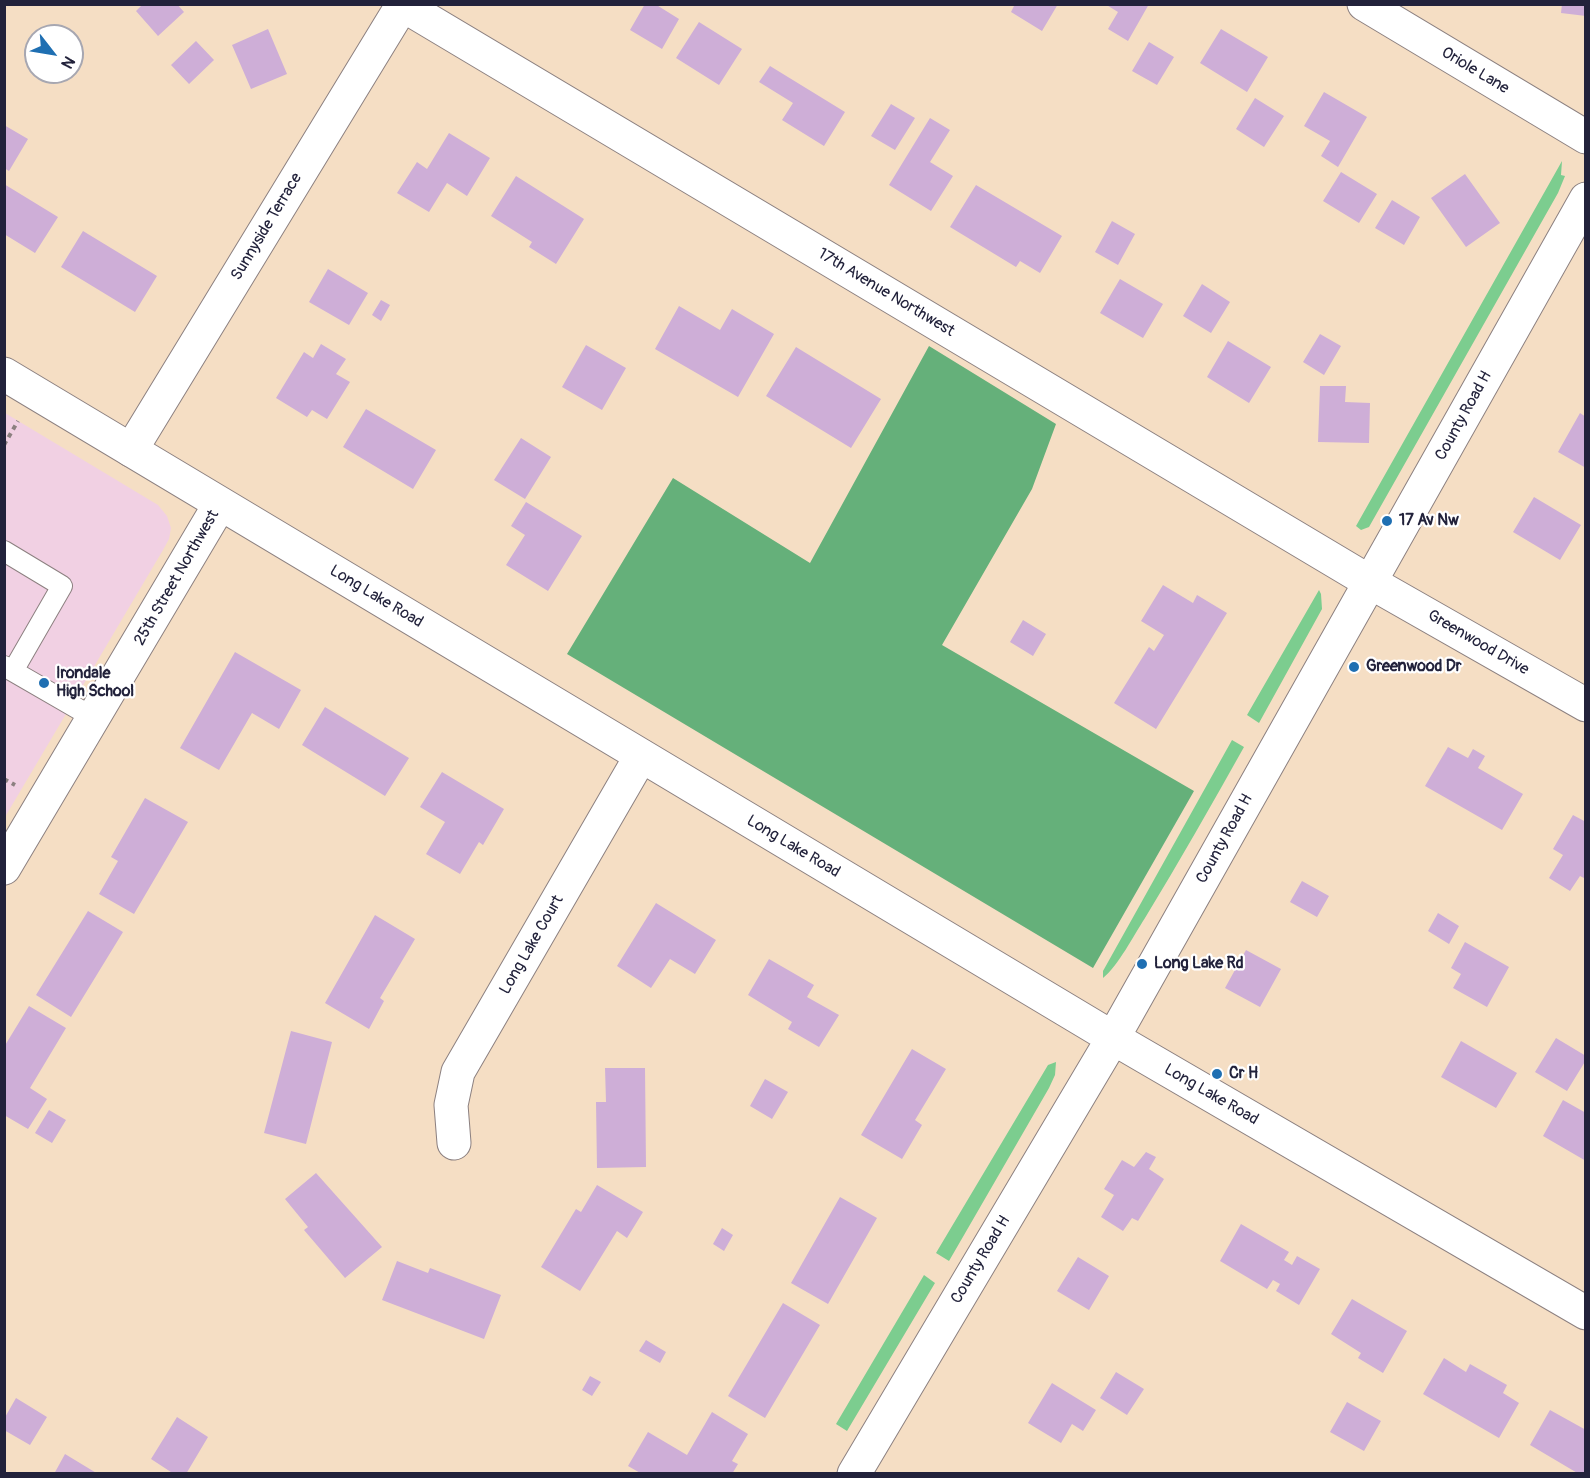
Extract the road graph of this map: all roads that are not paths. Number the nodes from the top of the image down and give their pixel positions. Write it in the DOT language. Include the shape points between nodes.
graph roads {
  1 [pos="1364,4"];
  2 [pos="402,5"];
  3 [pos="1586,137"];
  4 [pos="1586,199"];
  5 [pos="4,374"];
  6 [pos="131,450"];
  7 [pos="220,504"];
  8 [pos="4,551"];
  9 [pos="1370,582"];
  10 [pos="9,668"];
  11 [pos="1586,705"];
  12 [pos="94,718"];
  13 [pos="641,756"];
  14 [pos="4,868"];
  15 [pos="1113,1038"];
  16 [pos="454,1143"];
  17 [pos="1586,1313"];
  18 [pos="854,1473"];
  1 -- 3 [label="street, Oriole Lane"];
  2 -- 6 [label="street, Sunnyside Terrace"];
  2 -- 9 [label="street, 17th Avenue Northwest"];
  4 -- 9 [label="street, County Road H"];
  5 -- 6 [label="street, Long Lake Road"];
  6 -- 7 [label="street, Long Lake Road"];
  7 -- 12 [label="street, 25th Street Northwest"];
  7 -- 13 [label="street, Long Lake Road"];
  8 -- 10 [label="lane" via="62,586"];
  9 -- 11 [label="street, Greenwood Drive"];
  9 -- 15 [label="street, County Road H"];
  10 -- 12 [label="lane"];
  12 -- 14 [label="street, 25th Street Northwest"];
  13 -- 15 [label="street, Long Lake Road"];
  13 -- 16 [label="street, Long Lake Court" via="458,1072 452,1105"];
  15 -- 17 [label="street, Long Lake Road"];
  15 -- 18 [label="street, County Road H"];
}
